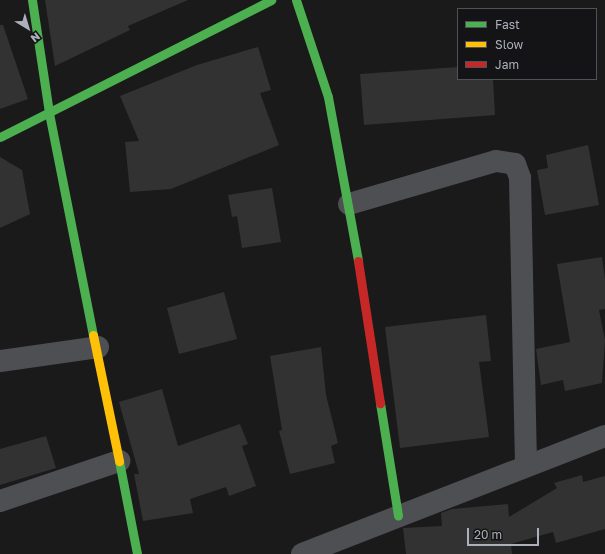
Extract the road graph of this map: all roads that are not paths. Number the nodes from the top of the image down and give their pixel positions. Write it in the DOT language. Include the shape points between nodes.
graph roads {
  1 [pos="32,0"];
  2 [pos="271,0"];
  3 [pos="296,0"];
  4 [pos="49,113"];
  5 [pos="0,136"];
  6 [pos="349,204"];
  7 [pos="98,348"];
  8 [pos="0,361"];
  9 [pos="605,436"];
  10 [pos="119,462"];
  11 [pos="526,464"];
  12 [pos="0,501"];
  13 [pos="398,516"];
  14 [pos="136,554"];
  15 [pos="302,554"];
  1 -- 4 [label="street"];
  2 -- 4 [label="street"];
  3 -- 6 [label="street" via="328,97"];
  4 -- 5 [label="street"];
  4 -- 7 [label="street"];
  6 -- 11 [label="street" via="496,161 515,164 520,178"];
  6 -- 13 [label="street"];
  7 -- 8 [label="street"];
  7 -- 10 [label="street"];
  9 -- 11 [label="street"];
  10 -- 12 [label="street"];
  10 -- 14 [label="street"];
  11 -- 13 [label="street"];
  13 -- 15 [label="street"];
}
